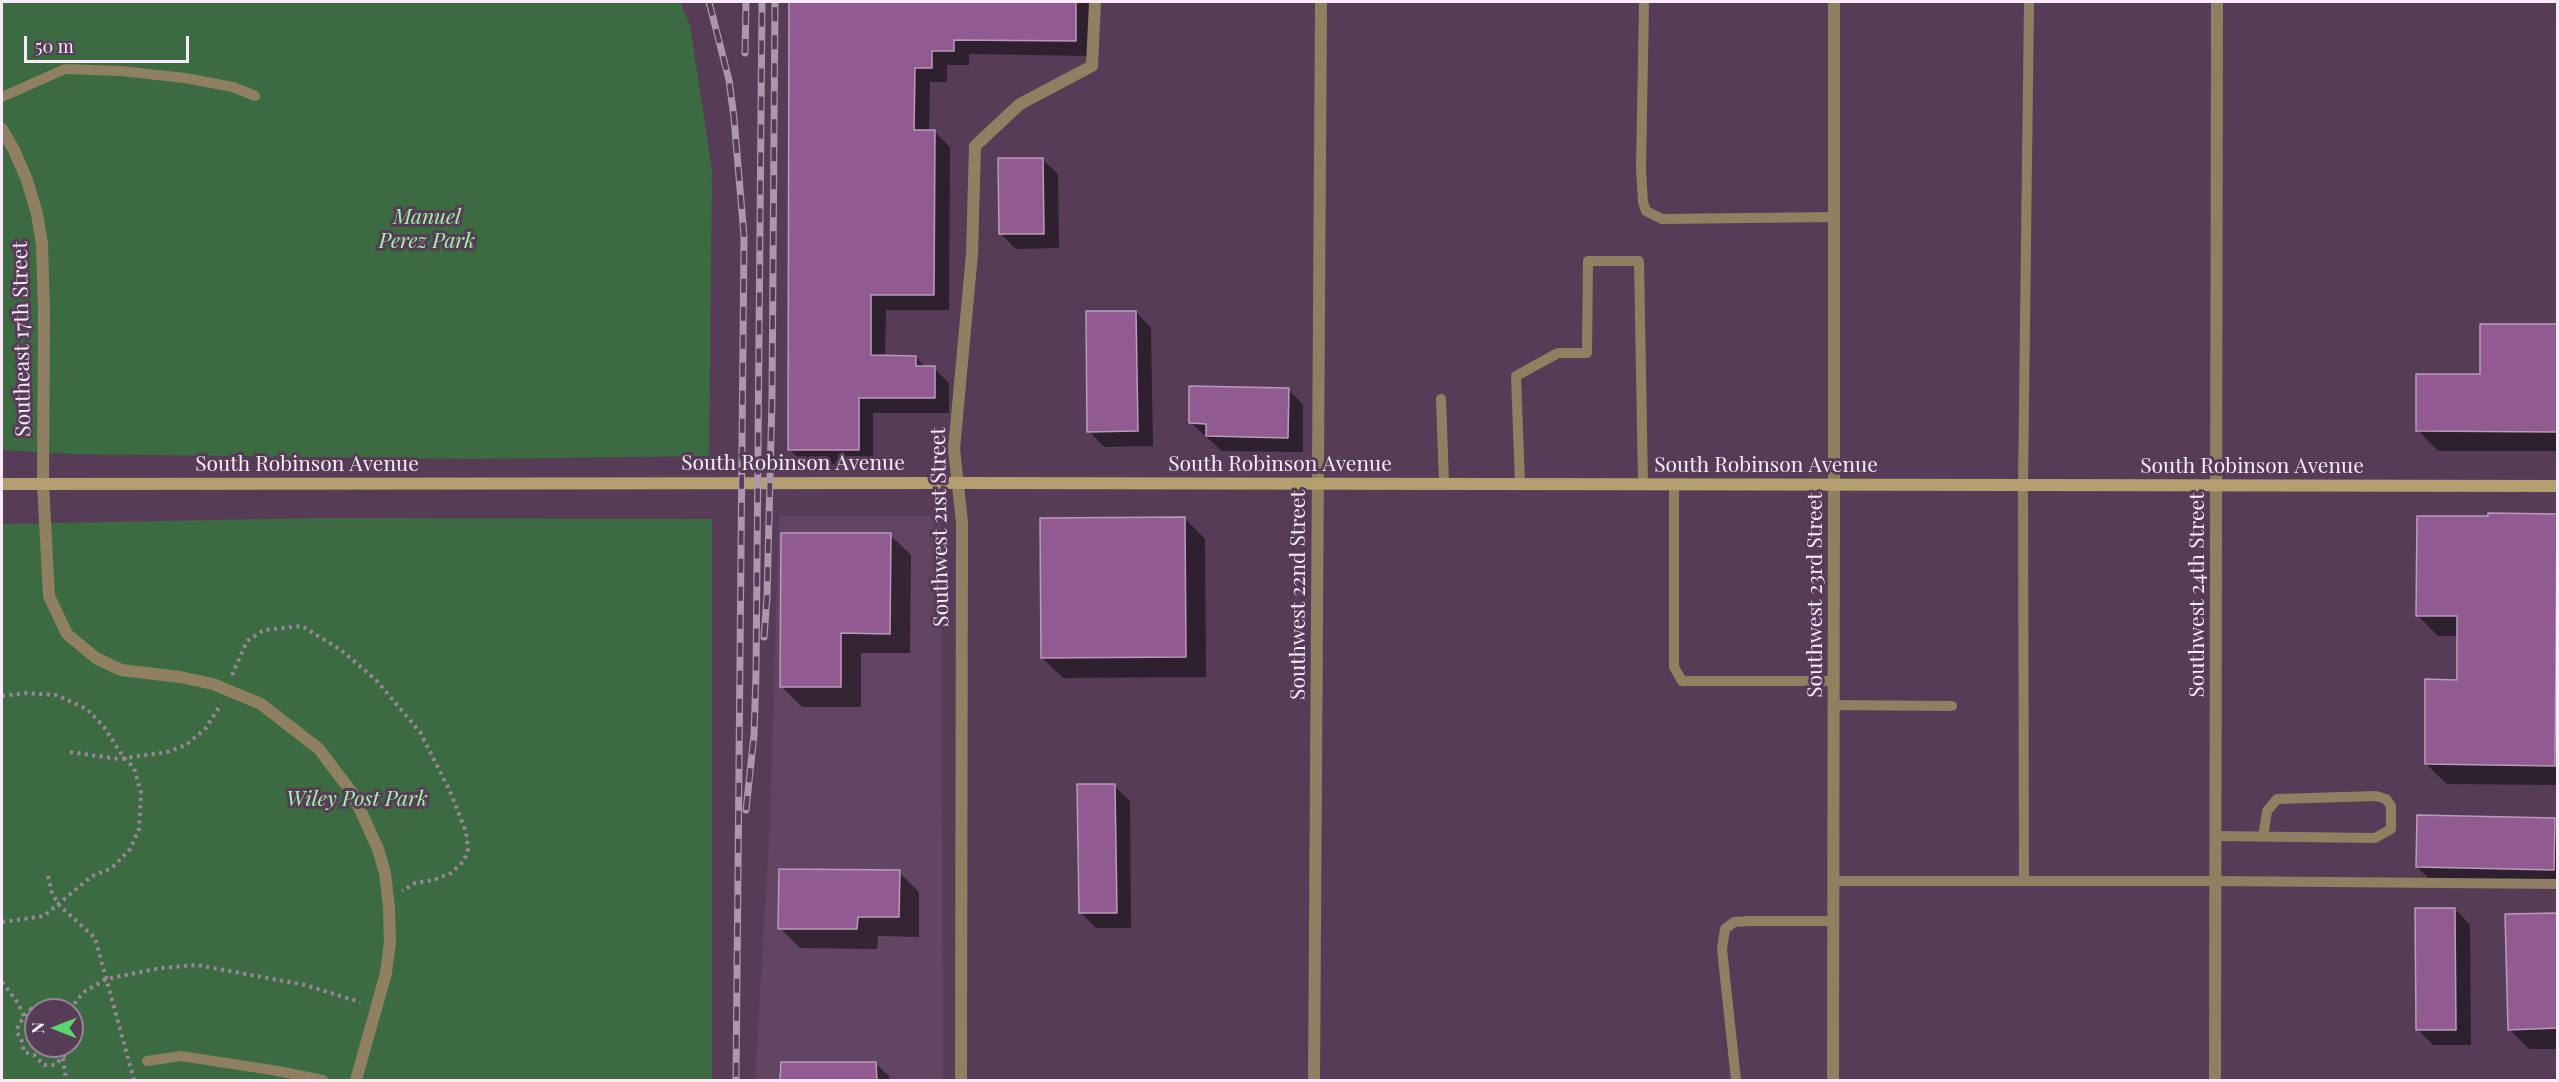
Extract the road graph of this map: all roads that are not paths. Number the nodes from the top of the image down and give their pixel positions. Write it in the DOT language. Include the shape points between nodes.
graph roads {
  1 [pos="1095,2"];
  2 [pos="1321,2"];
  3 [pos="1644,2"];
  4 [pos="1834,2"];
  5 [pos="2029,2"];
  6 [pos="2217,2"];
  7 [pos="255,96"];
  8 [pos="2,97"];
  9 [pos="2,129"];
  10 [pos="1834,218"];
  11 [pos="1441,399"];
  12 [pos="958,483"];
  13 [pos="1319,483"];
  14 [pos="1444,483"];
  15 [pos="2,484"];
  16 [pos="43,484"];
  17 [pos="1520,484"];
  18 [pos="1643,484"];
  19 [pos="1674,484"];
  20 [pos="1834,484"];
  21 [pos="2023,485"];
  22 [pos="2217,485"];
  23 [pos="2558,486"];
  24 [pos="1834,681"];
  25 [pos="1834,705"];
  26 [pos="1952,706"];
  27 [pos="2216,836"];
  28 [pos="2263,837"];
  29 [pos="1834,881"];
  30 [pos="2024,881"];
  31 [pos="2216,881"];
  32 [pos="2558,885"];
  33 [pos="1834,921"];
  34 [pos="147,1061"];
  35 [pos="323,1080"];
  36 [pos="356,1080"];
  37 [pos="961,1080"];
  38 [pos="1314,1080"];
  39 [pos="1736,1080"];
  40 [pos="1833,1080"];
  41 [pos="2215,1080"];
  1 -- 12 [label="street, Southwest 21st Street" via="1092,66 1020,104 975,146 972,254 954,449"];
  2 -- 13 [label="street, Southwest 22nd Street"];
  3 -- 10 [label="lane" via="1641,169 1646,211 1662,219"];
  4 -- 10 [label="street, Southwest 23rd Street"];
  5 -- 21 [label="lane"];
  6 -- 22 [label="street, Southwest 24th Street"];
  7 -- 8 [label="lane" via="233,87 185,78 65,69"];
  9 -- 16 [label="street, Southeast 17th Street" via="27,180 42,244"];
  10 -- 20 [label="street, Southwest 23rd Street"];
  11 -- 14 [label="lane"];
  12 -- 13 [label="main road, South Robinson Avenue"];
  12 -- 16 [label="main road, South Robinson Avenue"];
  12 -- 37 [label="street, Southwest 21st Street" via="963,522"];
  13 -- 14 [label="main road, South Robinson Avenue"];
  13 -- 38 [label="street, Southwest 22nd Street"];
  14 -- 17 [label="main road, South Robinson Avenue"];
  15 -- 16 [label="main road, South Robinson Avenue"];
  16 -- 36 [label="street, Southeast 17th Street" via="49,596 67,633 96,658 121,670 180,677 228,689 261,704 319,748 353,794 372,831 385,873 390,942 377,1009"];
  17 -- 18 [label="main road, South Robinson Avenue"];
  17 -- 18 [label="lane" via="1516,376 1558,353 1587,352 1588,261 1639,261"];
  18 -- 19 [label="main road, South Robinson Avenue"];
  19 -- 20 [label="main road, South Robinson Avenue"];
  19 -- 24 [label="lane" via="1674,667 1682,681"];
  20 -- 21 [label="main road, South Robinson Avenue"];
  20 -- 24 [label="street, Southwest 23rd Street"];
  21 -- 22 [label="main road, South Robinson Avenue"];
  21 -- 30 [label="lane"];
  22 -- 23 [label="main road, South Robinson Avenue"];
  22 -- 27 [label="street, Southwest 24th Street"];
  24 -- 25 [label="street, Southwest 23rd Street"];
  25 -- 26 [label="lane"];
  25 -- 29 [label="street, Southwest 23rd Street"];
  27 -- 28 [label="lane"];
  27 -- 31 [label="street, Southwest 24th Street"];
  28 -- 28 [label="lane" via="2375,837 2391,829 2391,806 2386,799 2376,796 2277,799 2267,811"];
  29 -- 30 [label="lane"];
  29 -- 33 [label="street, Southwest 23rd Street"];
  30 -- 31 [label="lane"];
  31 -- 32 [label="lane"];
  31 -- 41 [label="street, Southwest 24th Street"];
  33 -- 39 [label="lane" via="1734,922 1725,929 1722,949"];
  33 -- 40 [label="street, Southwest 23rd Street"];
  34 -- 35 [label="lane" via="181,1056"];
}
